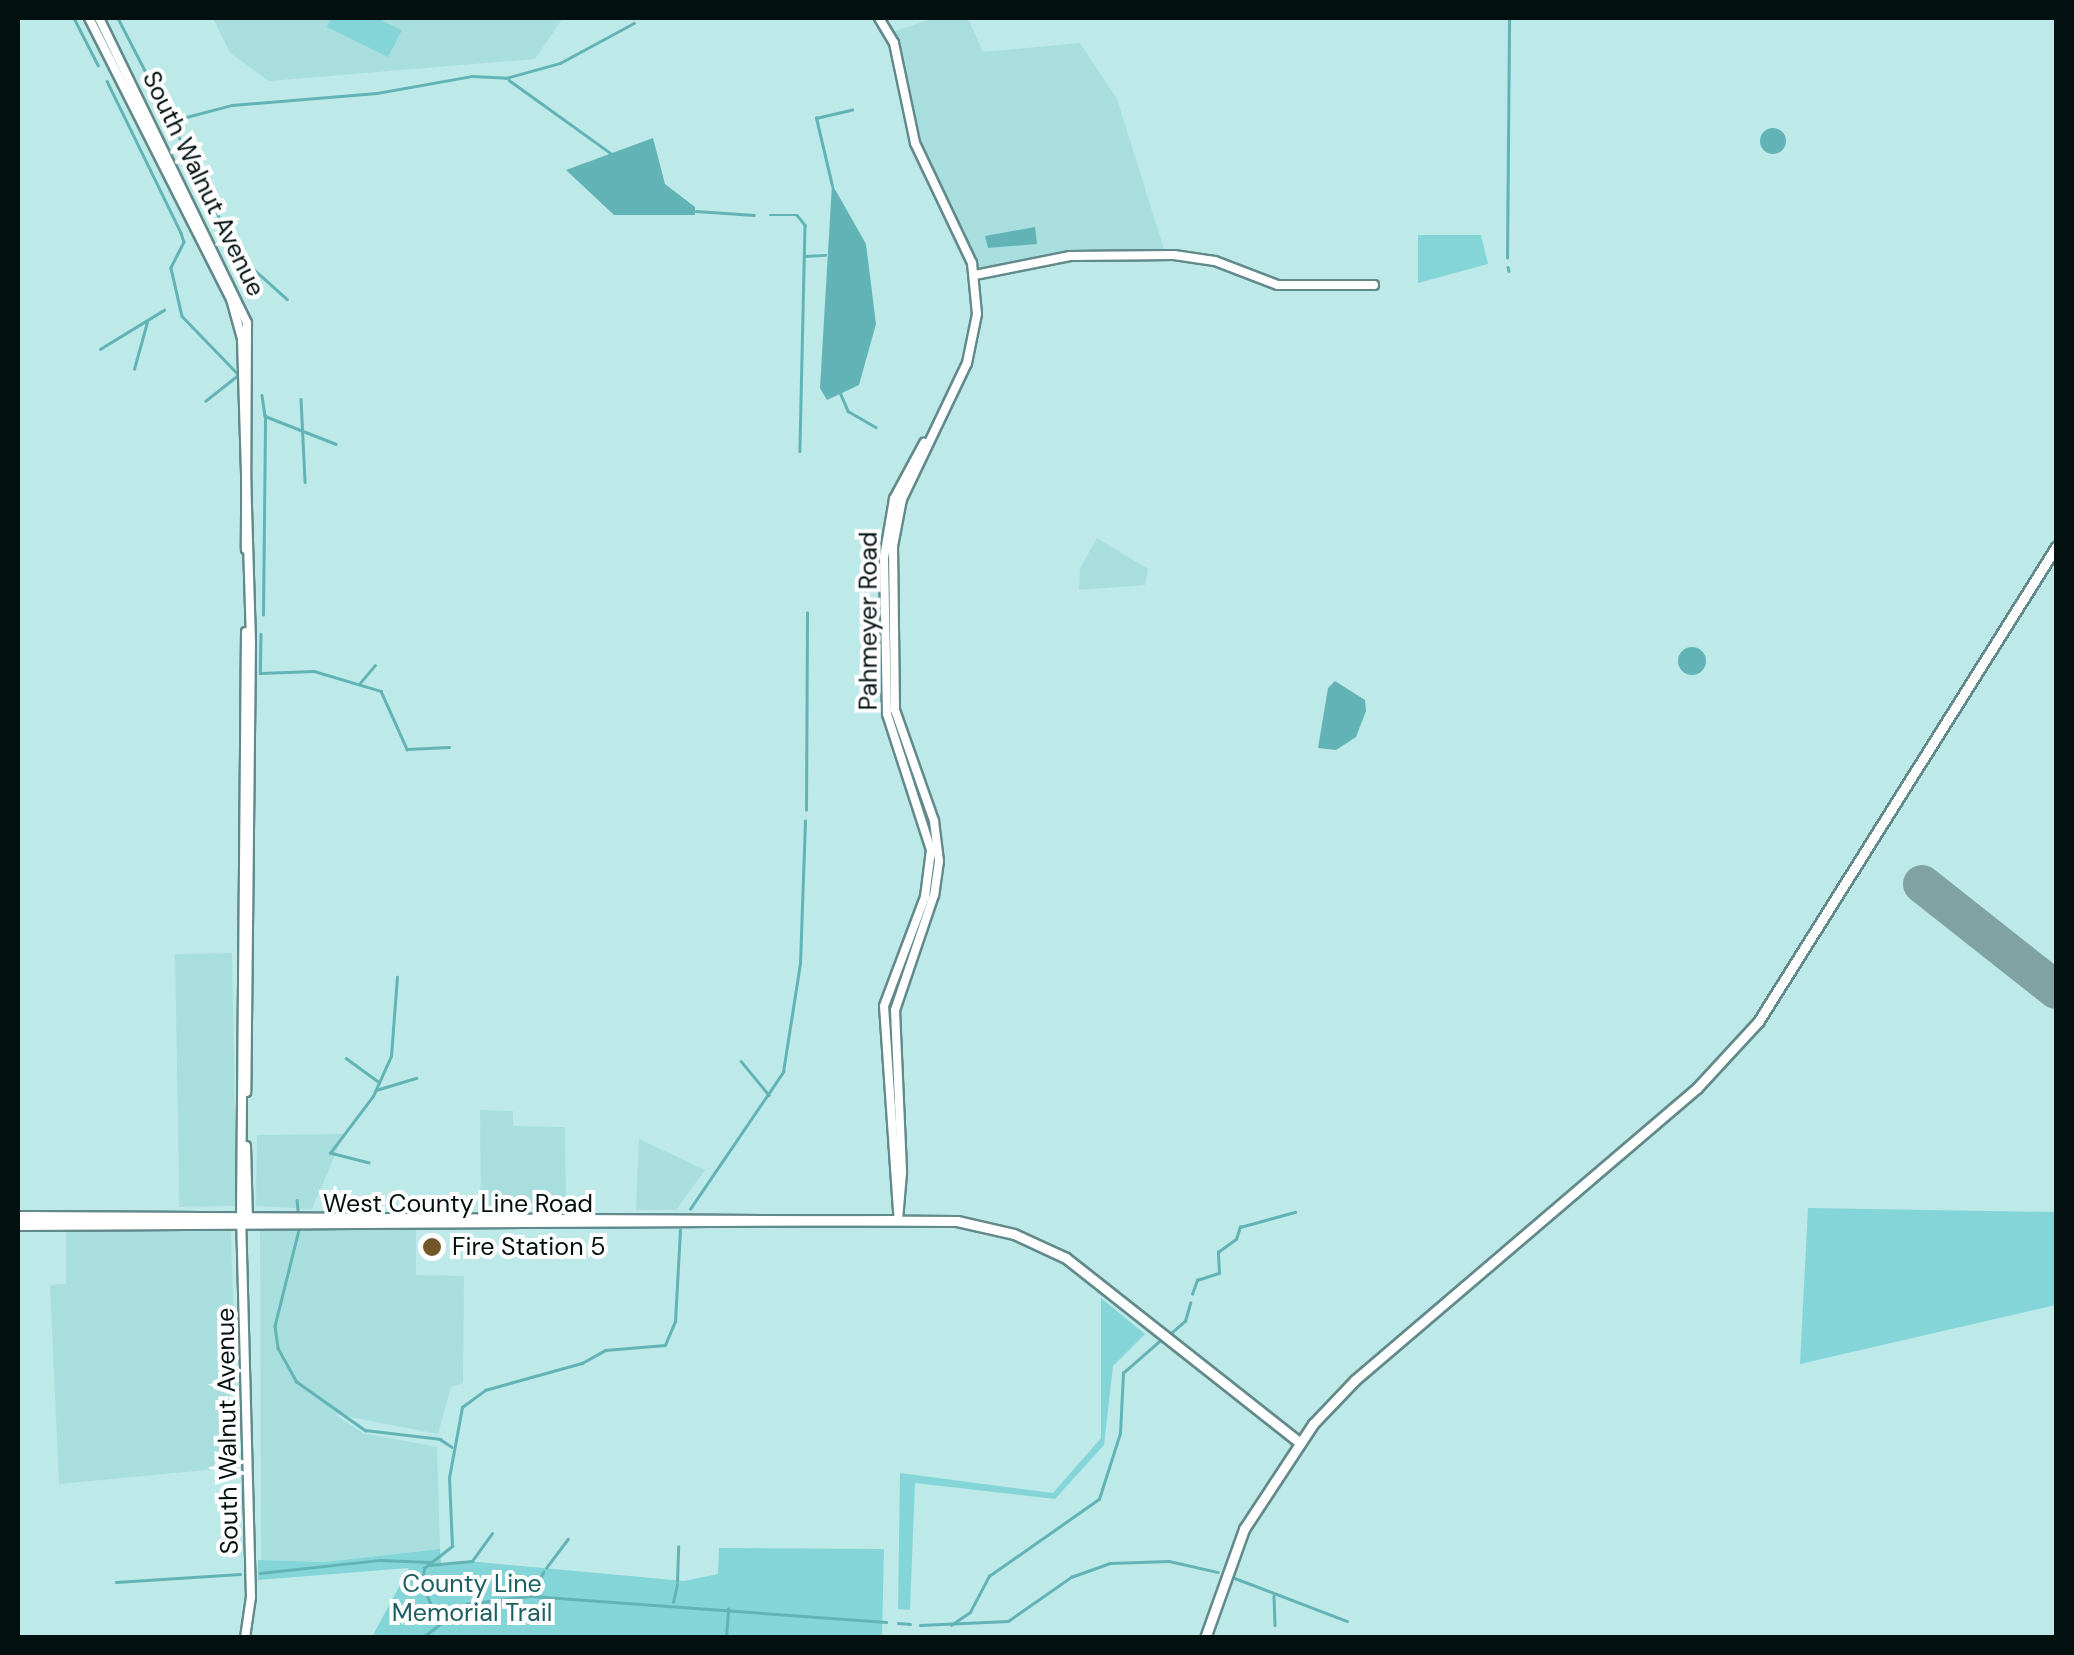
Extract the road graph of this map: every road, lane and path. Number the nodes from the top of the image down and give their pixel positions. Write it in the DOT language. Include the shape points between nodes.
graph roads {
  1 [pos="89,18"];
  2 [pos="99,18"];
  3 [pos="879,18"];
  4 [pos="975,275"];
  5 [pos="1374,285"];
  6 [pos="2056,546"];
  7 [pos="245,553"];
  8 [pos="898,1215"];
  9 [pos="18,1216"];
  10 [pos="246,1219"];
  11 [pos="18,1225"];
  12 [pos="1298,1441"];
  13 [pos="245,1638"];
  14 [pos="1204,1638"];
  1 -- 7 [label="street, South Walnut Avenue" via="238,319"];
  2 -- 7 [label="street, South Walnut Avenue" via="248,324 251,536"];
  3 -- 4 [label="street, Pahmeyer Road" via="894,43 914,143"];
  4 -- 5 [label="street" via="1070,256 1174,255 1206,258 1278,285"];
  4 -- 8 [label="street, Pahmeyer Road" via="970,352 898,487 884,558 887,714 931,850 926,897 884,1006"];
  6 -- 12 [label="main road" via="1742,1041 1677,1106 1354,1380"];
  7 -- 10 [label="street, South Walnut Avenue"];
  8 -- 10 [label="main road, West County Line Road"];
  8 -- 12 [label="main road, West County Line Road" via="957,1221 1028,1240 1082,1270"];
  9 -- 10 [label="main road, West County Line Road"];
  10 -- 11 [label="main road, West County Line Road"];
  10 -- 13 [label="street, South Walnut Avenue" via="251,1597"];
  12 -- 14 [label="main road" via="1244,1529"];
}
